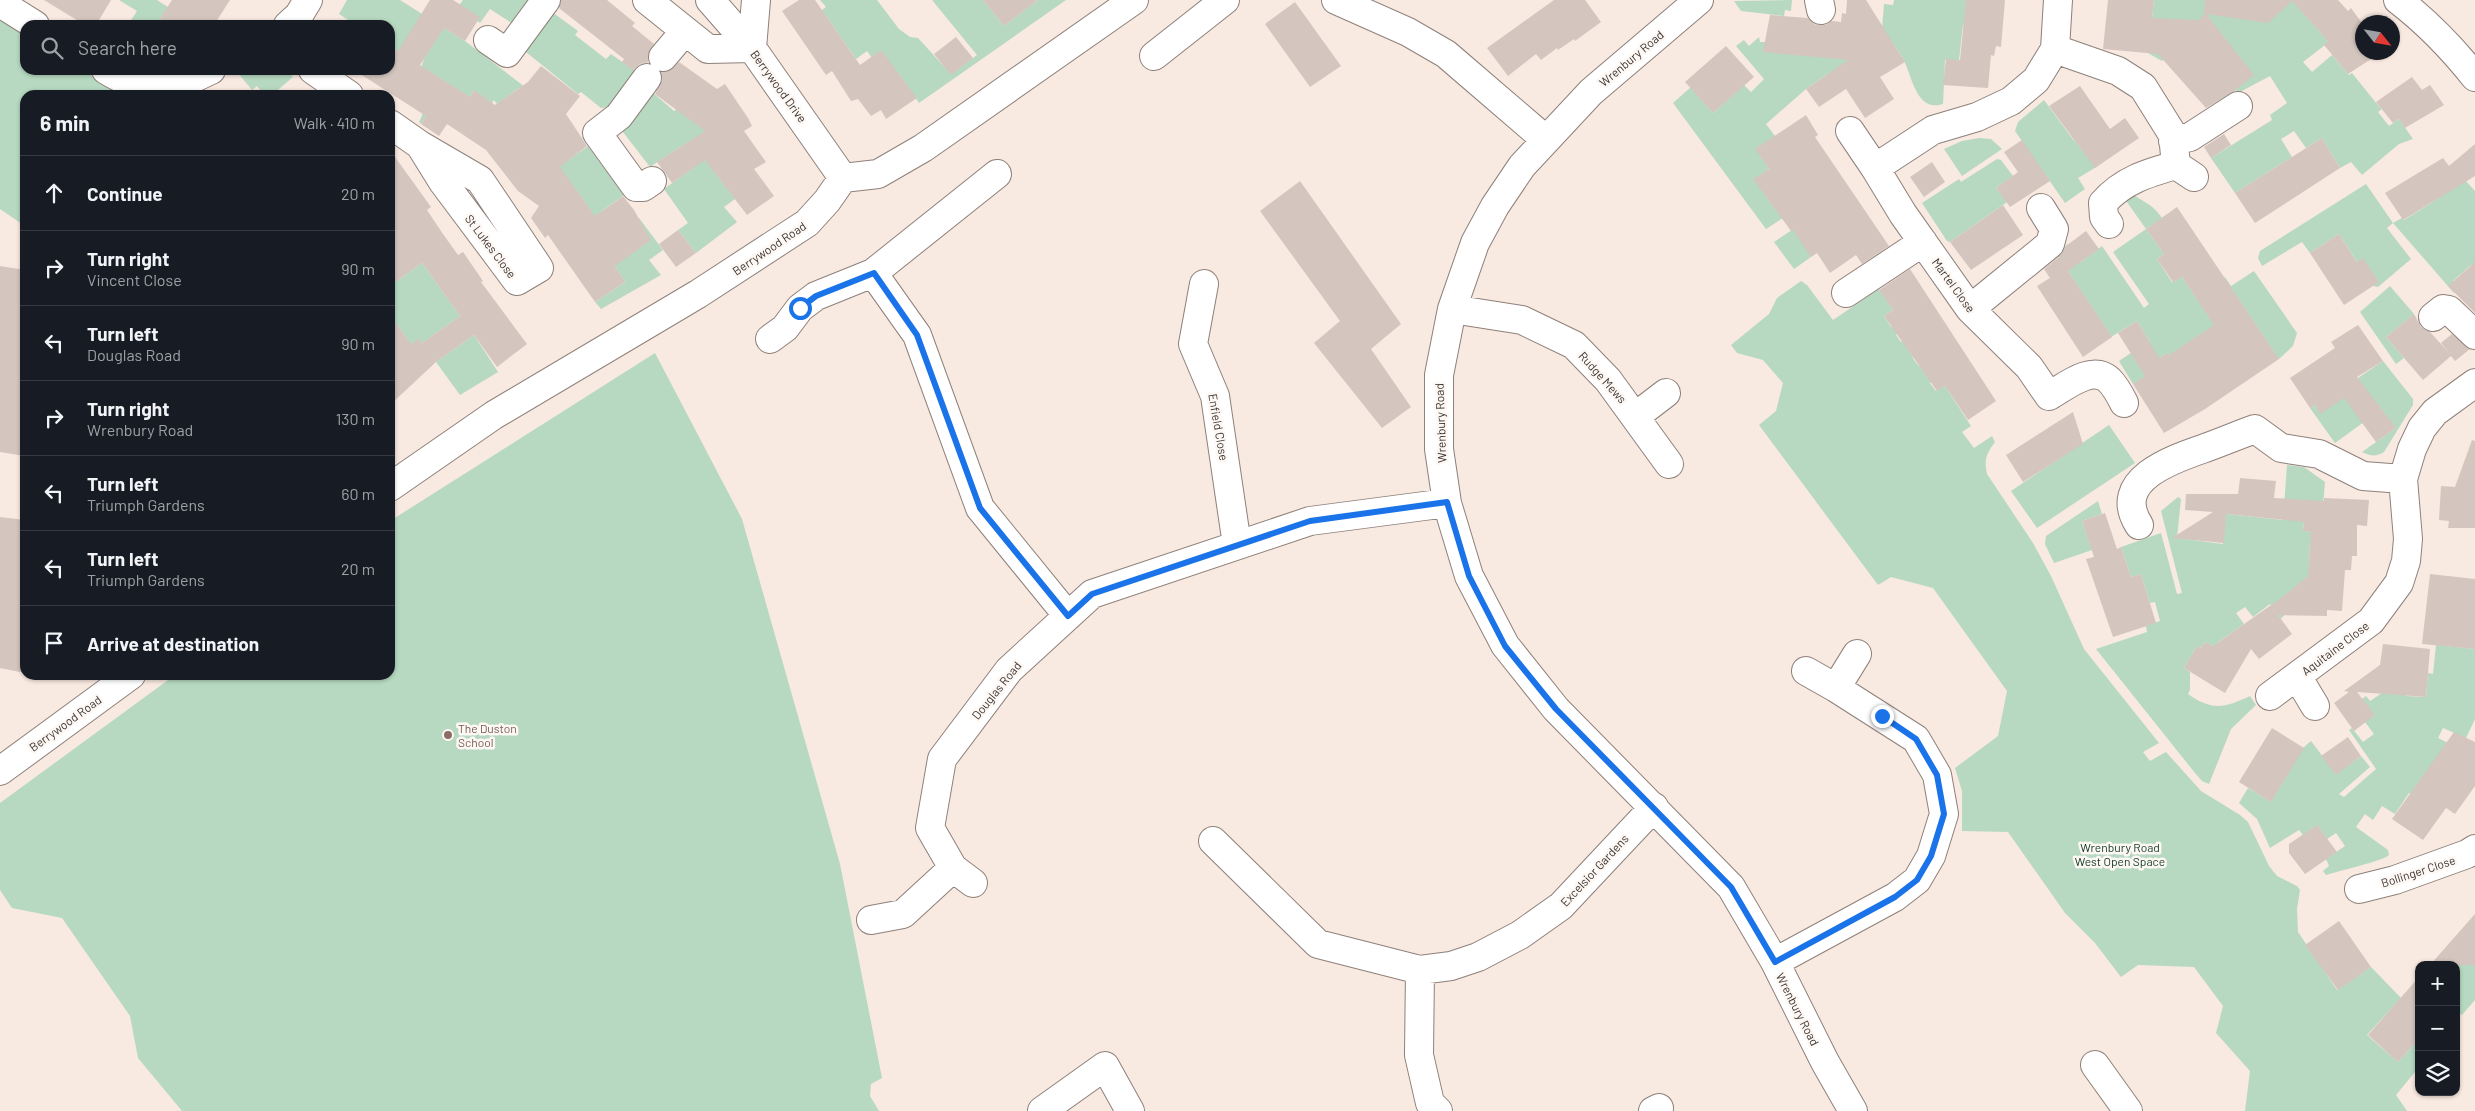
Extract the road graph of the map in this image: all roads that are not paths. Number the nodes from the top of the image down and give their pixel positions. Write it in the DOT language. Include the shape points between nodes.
graph roads {
  1 [pos="308,0"];
  2 [pos="546,0"];
  3 [pos="647,0"];
  4 [pos="710,0"];
  5 [pos="756,0"];
  6 [pos="1134,0"];
  7 [pos="1225,0"];
  8 [pos="1336,0"];
  9 [pos="1699,0"];
  10 [pos="2058,0"];
  11 [pos="2398,0"];
  12 [pos="0,3"];
  13 [pos="27,20"];
  14 [pos="294,20"];
  15 [pos="685,31"];
  16 [pos="488,40"];
  17 [pos="752,48"];
  18 [pos="2055,49"];
  19 [pos="1154,56"];
  20 [pos="118,75"];
  21 [pos="202,75"];
  22 [pos="320,75"];
  23 [pos="2475,77"];
  24 [pos="156,90"];
  25 [pos="166,90"];
  26 [pos="340,90"];
  27 [pos="2238,106"];
  28 [pos="395,128"];
  29 [pos="1850,131"];
  30 [pos="1545,139"];
  31 [pos="420,145"];
  32 [pos="2181,161"];
  33 [pos="1875,168"];
  34 [pos="997,174"];
  35 [pos="843,178"];
  36 [pos="652,181"];
  37 [pos="2041,208"];
  38 [pos="2109,224"];
  39 [pos="1924,242"];
  40 [pos="874,273"];
  41 [pos="1204,284"];
  42 [pos="1846,293"];
  43 [pos="1452,309"];
  44 [pos="1970,309"];
  45 [pos="2433,317"];
  46 [pos="2475,335"];
  47 [pos="770,339"];
  48 [pos="2475,383"];
  49 [pos="1666,392"];
  50 [pos="2124,403"];
  51 [pos="1636,416"];
  52 [pos="1669,464"];
  53 [pos="2403,479"];
  54 [pos="395,484"];
  55 [pos="1447,502"];
  56 [pos="2139,525"];
  57 [pos="1237,545"];
  58 [pos="1068,616"];
  59 [pos="1857,654"];
  60 [pos="1806,671"];
  61 [pos="2297,676"];
  62 [pos="124,680"];
  63 [pos="1836,688"];
  64 [pos="2270,696"];
  65 [pos="2315,706"];
  66 [pos="0,771"];
  67 [pos="1654,807"];
  68 [pos="1213,841"];
  69 [pos="2475,849"];
  70 [pos="2360,889"];
  71 [pos="871,920"];
  72 [pos="1775,962"];
  73 [pos="1420,970"];
  74 [pos="2095,1065"];
  75 [pos="1042,1111"];
  76 [pos="1130,1111"];
  77 [pos="1438,1111"];
  78 [pos="1853,1111"];
  79 [pos="2128,1111"];
  1 -- 14 [label="street"];
  2 -- 16 [label="street" via="507,53"];
  3 -- 15 [label="street"];
  4 -- 17 [label="street, Berrywood Drive"];
  5 -- 17 [label="street"];
  6 -- 35 [label="street" via="923,148 878,174"];
  7 -- 19 [label="street"];
  8 -- 30 [label="street" via="1408,32 1446,54"];
  9 -- 30 [label="street, Wrenbury Road" via="1591,92"];
  10 -- 18 [label="street"];
  11 -- 23 [label="street" via="2422,18"];
  12 -- 13 [label="street"];
  15 -- 17 [label="street" via="708,49"];
  15 -- 36 [label="street" via="619,116 597,132 636,187"];
  17 -- 35 [label="street, Berrywood Drive"];
  18 -- 32 [label="street" via="2118,71 2143,87 2173,134"];
  18 -- 33 [label="street" via="2036,80 2011,101 1977,117 1933,130"];
  20 -- 24 [label="street"];
  21 -- 25 [label="street"];
  22 -- 26 [label="street"];
  27 -- 32 [label="street" via="2190,137"];
  28 -- 31 [label="street, St Lukes Close"];
  29 -- 33 [label="street, Martel Close"];
  30 -- 43 [label="street, Wrenbury Road" via="1495,206 1475,243"];
  31 -- 31 [label="street, St Lukes Close" via="480,180 538,268 517,282 443,182"];
  32 -- 38 [label="street" via="2120,187 2103,203 2104,217"];
  33 -- 39 [label="street, Martel Close"];
  34 -- 40 [label="street"];
  35 -- 54 [label="street, Berrywood Road" via="808,223 698,294 494,416"];
  37 -- 44 [label="street" via="2054,229 2050,244"];
  39 -- 42 [label="street"];
  39 -- 44 [label="street, Martel Close"];
  40 -- 47 [label="street" via="816,296"];
  40 -- 58 [label="street" via="917,335 980,508"];
  41 -- 57 [label="street, Enfield Close" via="1192,344 1215,396"];
  43 -- 51 [label="street, Rudge Mews" via="1522,320 1574,345 1608,380"];
  43 -- 55 [label="street, Wrenbury Road" via="1439,375 1439,448"];
  44 -- 50 [label="street, Martel Close" via="2029,367 2049,396 2096,374 2105,377"];
  45 -- 46 [label="street" via="2449,310"];
  48 -- 53 [label="street, Aquitaine Close" via="2435,412 2422,428"];
  49 -- 51 [label="street"];
  51 -- 52 [label="street, Rudge Mews"];
  53 -- 56 [label="street" via="2363,476 2319,454 2281,448 2255,429 2184,454 2144,478 2131,500"];
  53 -- 61 [label="street, Aquitaine Close" via="2408,539 2400,583 2370,621"];
  55 -- 57 [label="street, Douglas Road" via="1310,521"];
  55 -- 67 [label="street, Wrenbury Road" via="1469,576 1505,646 1556,709"];
  57 -- 58 [label="street, Douglas Road" via="1092,594"];
  58 -- 71 [label="street, Douglas Road" via="1009,670 942,759 930,828 963,875 903,914"];
  59 -- 63 [label="street"];
  60 -- 63 [label="street"];
  61 -- 64 [label="street, Aquitaine Close"];
  61 -- 65 [label="street, Aquitaine Close"];
  62 -- 66 [label="street, Berrywood Road"];
  63 -- 72 [label="street" via="1916,739 1937,775 1944,814 1941,828 1931,856 1917,880 1895,897"];
  67 -- 72 [label="street, Wrenbury Road" via="1731,887"];
  67 -- 73 [label="street, Excelsior Gardens" via="1561,906 1520,936 1478,958"];
  68 -- 73 [label="street, Excelsior Gardens" via="1318,944"];
  69 -- 70 [label="street, Bollinger Close" via="2395,880"];
  72 -- 78 [label="street, Wrenbury Road"];
  73 -- 77 [label="street" via="1418,1055 1430,1103"];
  74 -- 79 [label="street"];
  75 -- 76 [label="street" via="1114,1059"];
}
